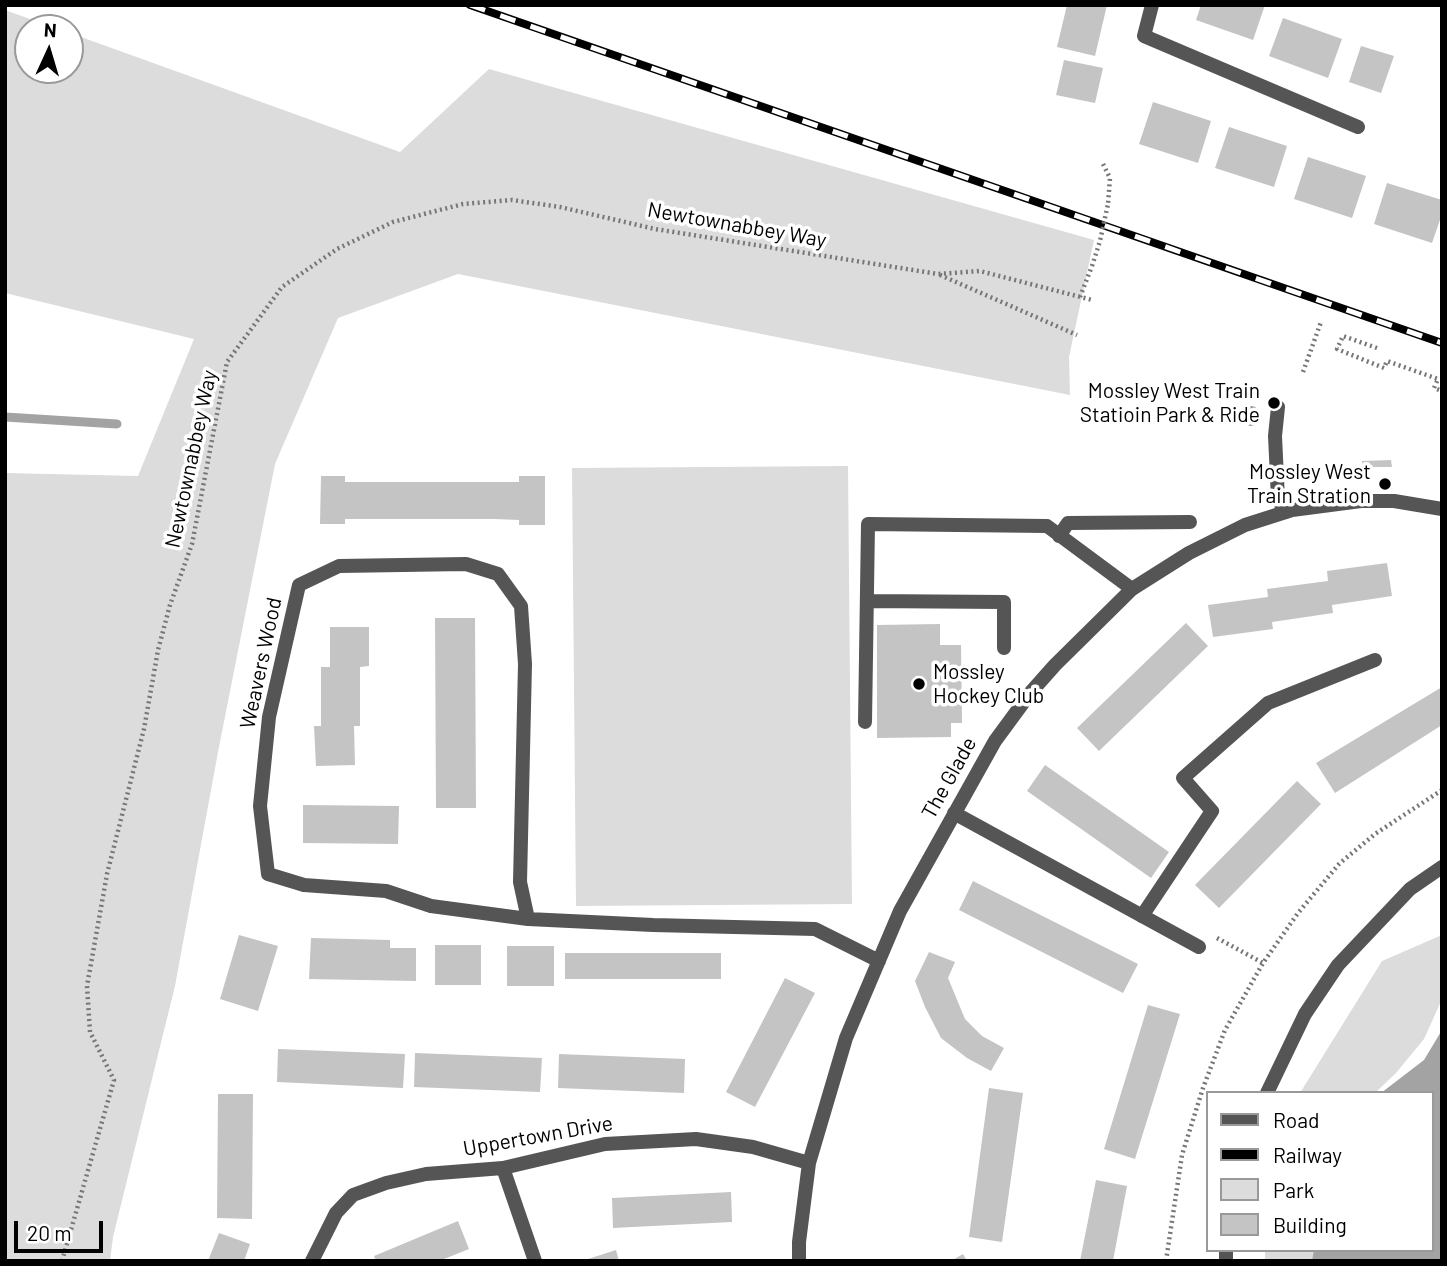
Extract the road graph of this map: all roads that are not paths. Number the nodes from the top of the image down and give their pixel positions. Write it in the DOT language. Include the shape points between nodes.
graph roads {
  1 [pos="1152,5"];
  2 [pos="1358,127"];
  3 [pos="1278,407"];
  4 [pos="1442,509"];
  5 [pos="1285,512"];
  6 [pos="1190,522"];
  7 [pos="1059,536"];
  8 [pos="1132,589"];
  9 [pos="867,601"];
  10 [pos="1004,648"];
  11 [pos="1375,660"];
  12 [pos="865,722"];
  13 [pos="954,813"];
  14 [pos="1442,867"];
  15 [pos="1142,916"];
  16 [pos="528,919"];
  17 [pos="1199,947"];
  18 [pos="879,961"];
  19 [pos="1268,1091"];
  20 [pos="809,1163"];
  21 [pos="503,1168"];
  22 [pos="312,1261"];
  23 [pos="535,1261"];
  24 [pos="799,1261"];
  1 -- 2 [label="street" via="1144,36"];
  3 -- 5 [label="street" via="1277,488"];
  4 -- 5 [label="street, The Glade" via="1361,501"];
  5 -- 8 [label="street, The Glade" via="1207,543"];
  6 -- 7 [label="street" via="1068,523"];
  7 -- 8 [label="street"];
  7 -- 9 [label="street" via="1047,526 868,524"];
  8 -- 13 [label="street, The Glade" via="1055,664 1014,712"];
  9 -- 10 [label="street" via="1004,602"];
  9 -- 12 [label="street"];
  11 -- 15 [label="street" via="1268,703 1183,778 1212,811"];
  13 -- 15 [label="street"];
  13 -- 18 [label="street, The Glade" via="900,911"];
  14 -- 19 [label="street" via="1410,889 1338,965 1305,1014"];
  15 -- 17 [label="street"];
  16 -- 16 [label="street, Weavers Wood" via="431,906 386,891 304,885 268,874 260,806 268,730 299,585 339,566 466,564 498,574 521,606 526,664 520,882"];
  16 -- 18 [label="street, Weavers Wood" via="815,929"];
  18 -- 20 [label="street, The Glade" via="846,1038"];
  20 -- 21 [label="street, Uppertown Drive" via="753,1147 696,1139 605,1144"];
  20 -- 24 [label="street, The Glade"];
  21 -- 22 [label="street, Uppertown Drive" via="426,1174 353,1195 336,1213"];
  21 -- 23 [label="street"];
}
